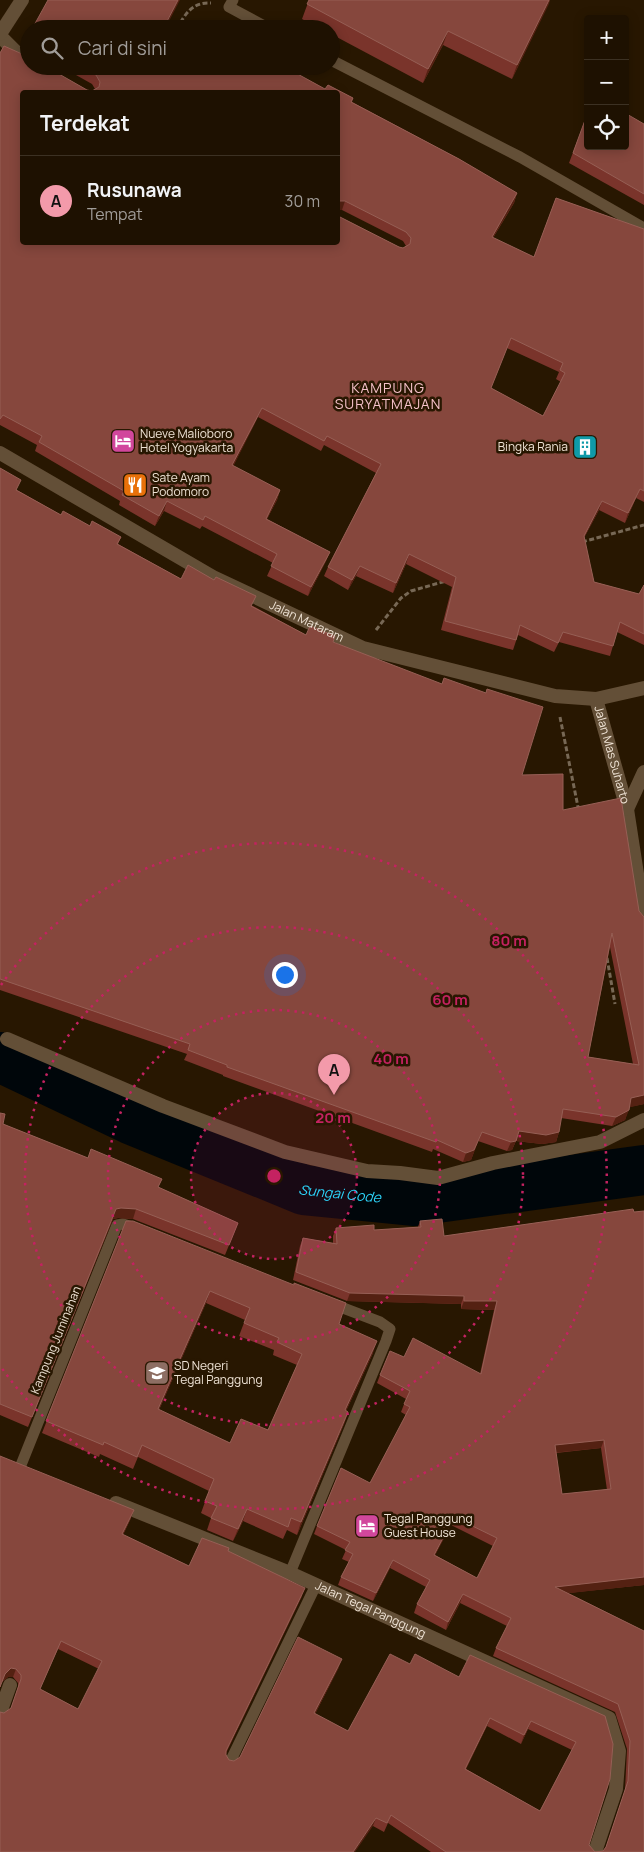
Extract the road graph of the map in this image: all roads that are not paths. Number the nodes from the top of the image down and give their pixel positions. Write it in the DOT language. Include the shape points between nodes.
graph roads {
  1 [pos="22,0"];
  2 [pos="231,4"];
  3 [pos="256,20"];
  4 [pos="0,35"];
  5 [pos="20,54"];
  6 [pos="340,65"];
  7 [pos="644,228"];
  8 [pos="0,453"];
  9 [pos="644,688"];
  10 [pos="596,699"];
  11 [pos="644,772"];
  12 [pos="626,809"];
  13 [pos="644,919"];
  14 [pos="8,1039"];
  15 [pos="644,1120"];
  16 [pos="148,1233"];
  17 [pos="315,1297"];
  18 [pos="7,1459"];
  19 [pos="26,1467"];
  20 [pos="104,1498"];
  21 [pos="290,1573"];
  22 [pos="316,1585"];
  23 [pos="10,1686"];
  24 [pos="0,1713"];
  25 [pos="230,1762"];
  26 [pos="595,1852"];
  1 -- 4 [label="street"];
  2 -- 3 [label="lane"];
  4 -- 5 [label="street"];
  6 -- 7 [label="lane" via="520,157"];
  8 -- 10 [label="street, Jalan Mataram" via="213,577 363,648 555,696"];
  9 -- 10 [label="street, Jalan Mataram"];
  10 -- 12 [label="street, Jalan Mas Suharto"];
  11 -- 12 [label="street, Jalan Mas Suharto"];
  12 -- 13 [label="street, Jalan Mas Suharto"];
  14 -- 15 [label="street" via="162,1106 284,1152 367,1172 438,1178 600,1142"];
  16 -- 19 [label="lane, Kampung Juminahan" via="117,1225"];
  17 -- 21 [label="lane" via="380,1322 390,1329"];
  18 -- 19 [label="street"];
  20 -- 21 [label="street, Jalan Tegal Panggung"];
  21 -- 22 [label="street, Jalan Tegal Panggung"];
  22 -- 25 [label="lane"];
  22 -- 26 [label="street, Jalan Tegal Panggung" via="610,1718 618,1751 616,1789"];
  23 -- 24 [label="street"];
}
